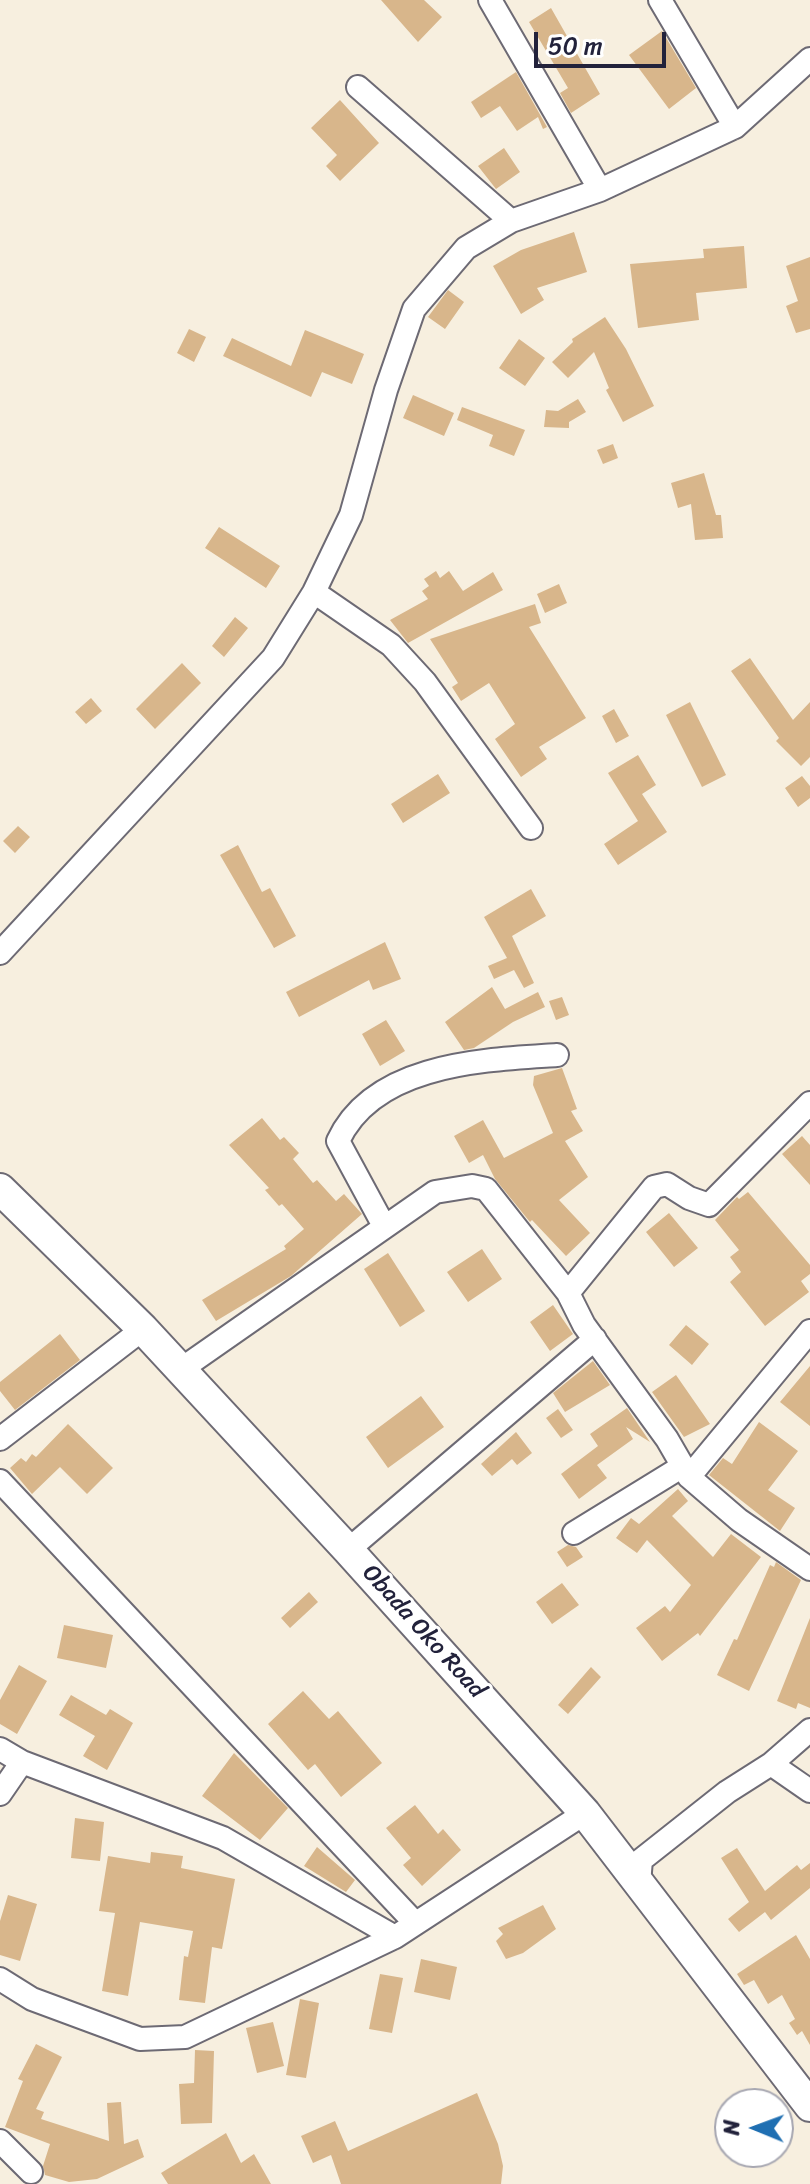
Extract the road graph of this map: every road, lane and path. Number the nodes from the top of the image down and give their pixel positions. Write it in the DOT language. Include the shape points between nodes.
graph roads {
  1 [pos="490,0"];
  2 [pos="660,0"];
  3 [pos="810,59"];
  4 [pos="358,87"];
  5 [pos="735,127"];
  6 [pos="600,190"];
  7 [pos="511,221"];
  8 [pos="314,592"];
  9 [pos="531,828"];
  10 [pos="0,953"];
  11 [pos="557,1055"];
  12 [pos="810,1103"];
  13 [pos="0,1189"];
  14 [pos="384,1226"];
  15 [pos="568,1293"];
  16 [pos="143,1329"];
  17 [pos="810,1331"];
  18 [pos="595,1339"];
  19 [pos="180,1370"];
  20 [pos="0,1439"];
  21 [pos="686,1472"];
  22 [pos="0,1481"];
  23 [pos="574,1533"];
  24 [pos="348,1550"];
  25 [pos="810,1569"];
  26 [pos="810,1730"];
  27 [pos="0,1749"];
  28 [pos="22,1762"];
  29 [pos="771,1764"];
  30 [pos="810,1791"];
  31 [pos="0,1794"];
  32 [pos="585,1813"];
  33 [pos="639,1883"];
  34 [pos="415,1923"];
  35 [pos="395,1937"];
  36 [pos="0,1979"];
  37 [pos="810,2106"];
  38 [pos="0,2141"];
  39 [pos="31,2172"];
  1 -- 6 [label="street"];
  2 -- 5 [label="street"];
  3 -- 5 [label="street"];
  4 -- 7 [label="street"];
  5 -- 6 [label="street"];
  6 -- 7 [label="street"];
  7 -- 8 [label="street" via="466,248 414,309 351,515"];
  8 -- 9 [label="street" via="391,645 425,682"];
  8 -- 10 [label="street" via="273,658"];
  11 -- 14 [label="street" via="458,1062 400,1083 361,1110 338,1141"];
  12 -- 15 [label="street" via="709,1205 667,1184 654,1187"];
  13 -- 16 [label="main road, Obada Oko Road"];
  14 -- 15 [label="street" via="435,1192 486,1189"];
  14 -- 19 [label="street"];
  15 -- 18 [label="street"];
  16 -- 19 [label="main road, Obada Oko Road"];
  16 -- 20 [label="street"];
  17 -- 21 [label="street"];
  18 -- 21 [label="street"];
  18 -- 24 [label="street"];
  19 -- 24 [label="main road, Obada Oko Road"];
  21 -- 23 [label="street"];
  21 -- 25 [label="street" via="739,1520"];
  22 -- 34 [label="street"];
  24 -- 32 [label="main road, Obada Oko Road"];
  26 -- 29 [label="street"];
  27 -- 28 [label="street"];
  28 -- 31 [label="street"];
  28 -- 35 [label="street" via="223,1838"];
  29 -- 30 [label="street"];
  29 -- 33 [label="street" via="641,1860"];
  32 -- 33 [label="main road, Obada Oko Road"];
  32 -- 34 [label="street"];
  33 -- 37 [label="main road, Obada Oko Road"];
  34 -- 35 [label="street"];
  35 -- 36 [label="street" via="185,2037 140,2039 32,1999"];
  38 -- 39 [label="street"];
}
